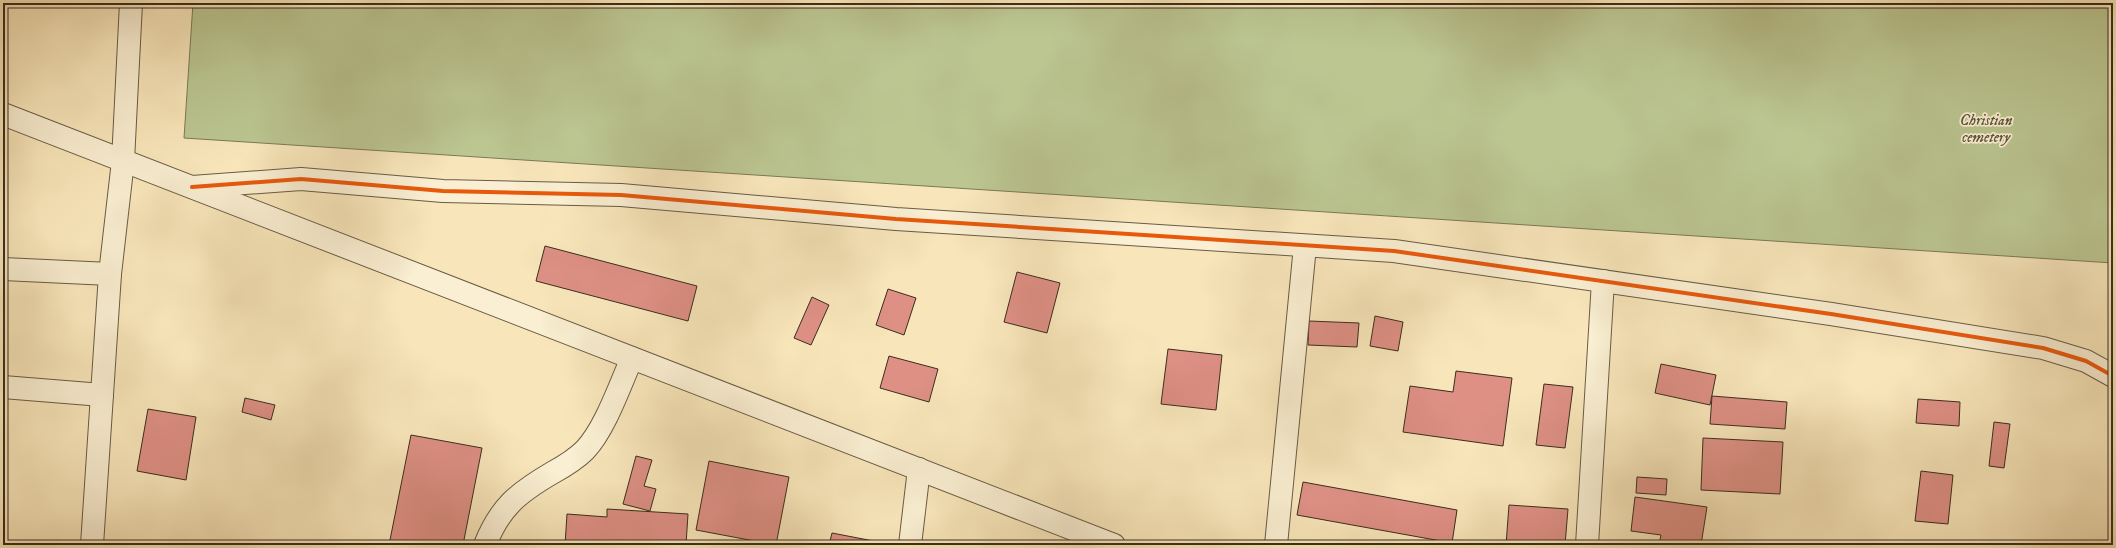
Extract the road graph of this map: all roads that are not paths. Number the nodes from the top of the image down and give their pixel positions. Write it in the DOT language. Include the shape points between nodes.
graph roads {
  1 [pos="131,3"];
  2 [pos="3,114"];
  3 [pos="123,160"];
  4 [pos="192,187"];
  5 [pos="1305,246"];
  6 [pos="3,269"];
  7 [pos="110,274"];
  8 [pos="1603,281"];
  9 [pos="632,358"];
  10 [pos="2113,376"];
  11 [pos="3,387"];
  12 [pos="102,395"];
  13 [pos="919,469"];
  14 [pos="92,545"];
  15 [pos="485,545"];
  16 [pos="910,545"];
  17 [pos="1114,545"];
  18 [pos="1276,545"];
  19 [pos="1587,545"];
  1 -- 3 [label="street"];
  2 -- 3 [label="street"];
  3 -- 4 [label="street"];
  3 -- 7 [label="street"];
  4 -- 5 [label="street" via="301,179 443,191 621,195 896,220"];
  4 -- 9 [label="street"];
  5 -- 8 [label="street" via="1394,252"];
  5 -- 18 [label="street"];
  6 -- 7 [label="street"];
  7 -- 12 [label="street"];
  8 -- 10 [label="street" via="1823,312 2043,348 2086,362"];
  8 -- 19 [label="street"];
  9 -- 13 [label="street"];
  9 -- 15 [label="street" via="601,425 585,450 525,490 506,506"];
  11 -- 12 [label="street"];
  12 -- 14 [label="street"];
  13 -- 16 [label="street"];
  13 -- 17 [label="street"];
}
